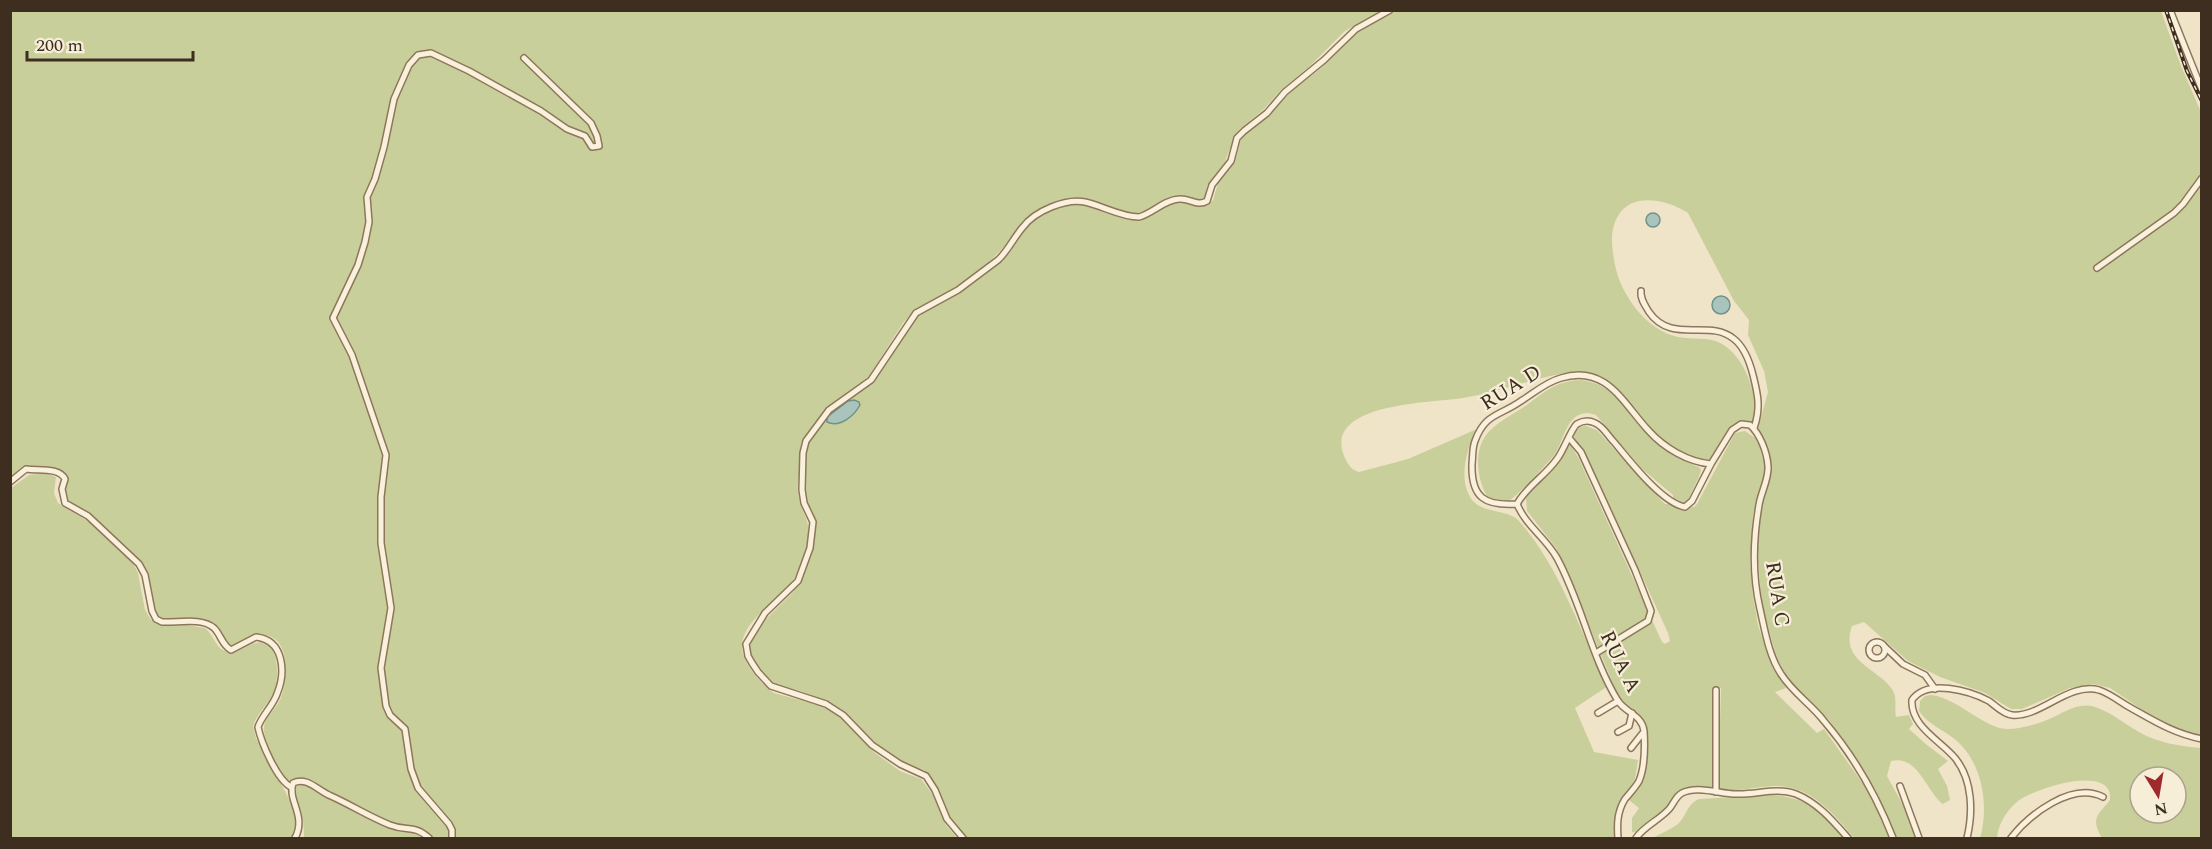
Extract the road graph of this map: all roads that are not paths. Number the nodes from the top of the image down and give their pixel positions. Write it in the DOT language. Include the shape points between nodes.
graph roads {
  1 [pos="1390,10"];
  2 [pos="2170,10"];
  3 [pos="524,58"];
  4 [pos="2202,90"];
  5 [pos="2202,178"];
  6 [pos="2097,268"];
  7 [pos="1641,291"];
  8 [pos="1754,428"];
  9 [pos="1570,439"];
  10 [pos="1711,464"];
  11 [pos="10,482"];
  12 [pos="1517,504"];
  13 [pos="1884,646"];
  14 [pos="1596,653"];
  15 [pos="1935,688"];
  16 [pos="1716,690"];
  17 [pos="1618,701"];
  18 [pos="1598,713"];
  19 [pos="1632,713"];
  20 [pos="1644,729"];
  21 [pos="1618,732"];
  22 [pos="2202,739"];
  23 [pos="1631,747"];
  24 [pos="1900,786"];
  25 [pos="291,787"];
  26 [pos="1716,792"];
  27 [pos="2103,797"];
  28 [pos="299,824"];
  29 [pos="295,838"];
  30 [pos="299,838"];
  31 [pos="429,838"];
  32 [pos="452,838"];
  33 [pos="963,838"];
  34 [pos="1618,838"];
  35 [pos="1636,838"];
  36 [pos="1848,838"];
  37 [pos="1893,838"];
  38 [pos="1919,838"];
  39 [pos="1967,838"];
  40 [pos="2011,838"];
  1 -- 33 [label="street" via="1356,29 1244,131 1231,161 1212,185 1207,201 1198,204 1174,199 1139,217 1075,201 1035,216 998,260 958,290 916,313 871,380 829,410 806,441 802,490 813,522 810,548 798,581 765,613 753,631 746,644 748,656 771,686 826,704 843,715 872,745 922,773 935,789 947,819"];
  2 -- 4 [label="street"];
  3 -- 32 [label="street" via="591,123 599,146 592,147 585,136 437,56 424,54 414,58 394,99 384,147 367,197 369,222 358,265 333,318 348,344 386,455 381,497 381,550 391,608 381,668 386,706 405,729 418,789 449,824"];
  5 -- 6 [label="street" via="2174,213"];
  7 -- 8 [label="street" via="1652,315 1664,325 1679,331 1722,333 1734,339 1749,361 1760,403"];
  8 -- 10 [label="street" via="1745,423 1736,425"];
  8 -- 37 [label="street, RUA C" via="1768,464 1754,553 1760,607 1771,651 1780,673 1825,722 1870,788"];
  9 -- 10 [label="street" via="1579,423 1595,423 1655,487 1685,507"];
  9 -- 12 [label="street"];
  9 -- 14 [label="street" via="1581,452 1651,611 1648,621"];
  10 -- 12 [label="street, RUA D" via="1668,448 1604,382 1587,376 1569,376 1550,382 1486,420 1479,430 1473,451 1476,489 1489,502"];
  11 -- 25 [label="street" via="26,469 63,474 65,503 88,516 139,564 156,620 207,624 231,650 256,637 275,644 279,652 278,693 258,727 280,777"];
  12 -- 14 [label="street, RUA A" via="1525,520 1556,556"];
  13 -- 15 [label="street" via="1903,664 1925,675"];
  14 -- 17 [label="street, RUA A"];
  15 -- 22 [label="street" via="1977,696 2014,715 2077,692 2095,690 2171,731"];
  15 -- 39 [label="street" via="1915,696 1912,708 1963,772 1972,805"];
  16 -- 26 [label="street"];
  17 -- 18 [label="street"];
  17 -- 19 [label="street, RUA A"];
  19 -- 20 [label="street, RUA A"];
  19 -- 21 [label="street" via="1629,726"];
  20 -- 23 [label="street"];
  20 -- 34 [label="street" via="1642,770 1618,813"];
  24 -- 38 [label="street"];
  25 -- 28 [label="street"];
  25 -- 31 [label="street" via="298,781 308,783 385,822 415,829"];
  26 -- 35 [label="street" via="1681,794"];
  26 -- 36 [label="street" via="1784,791 1796,795 1821,810"];
  27 -- 40 [label="street" via="2087,792 2069,796 2028,819"];
  28 -- 29 [label="street"];
  28 -- 30 [label="street"];
}
